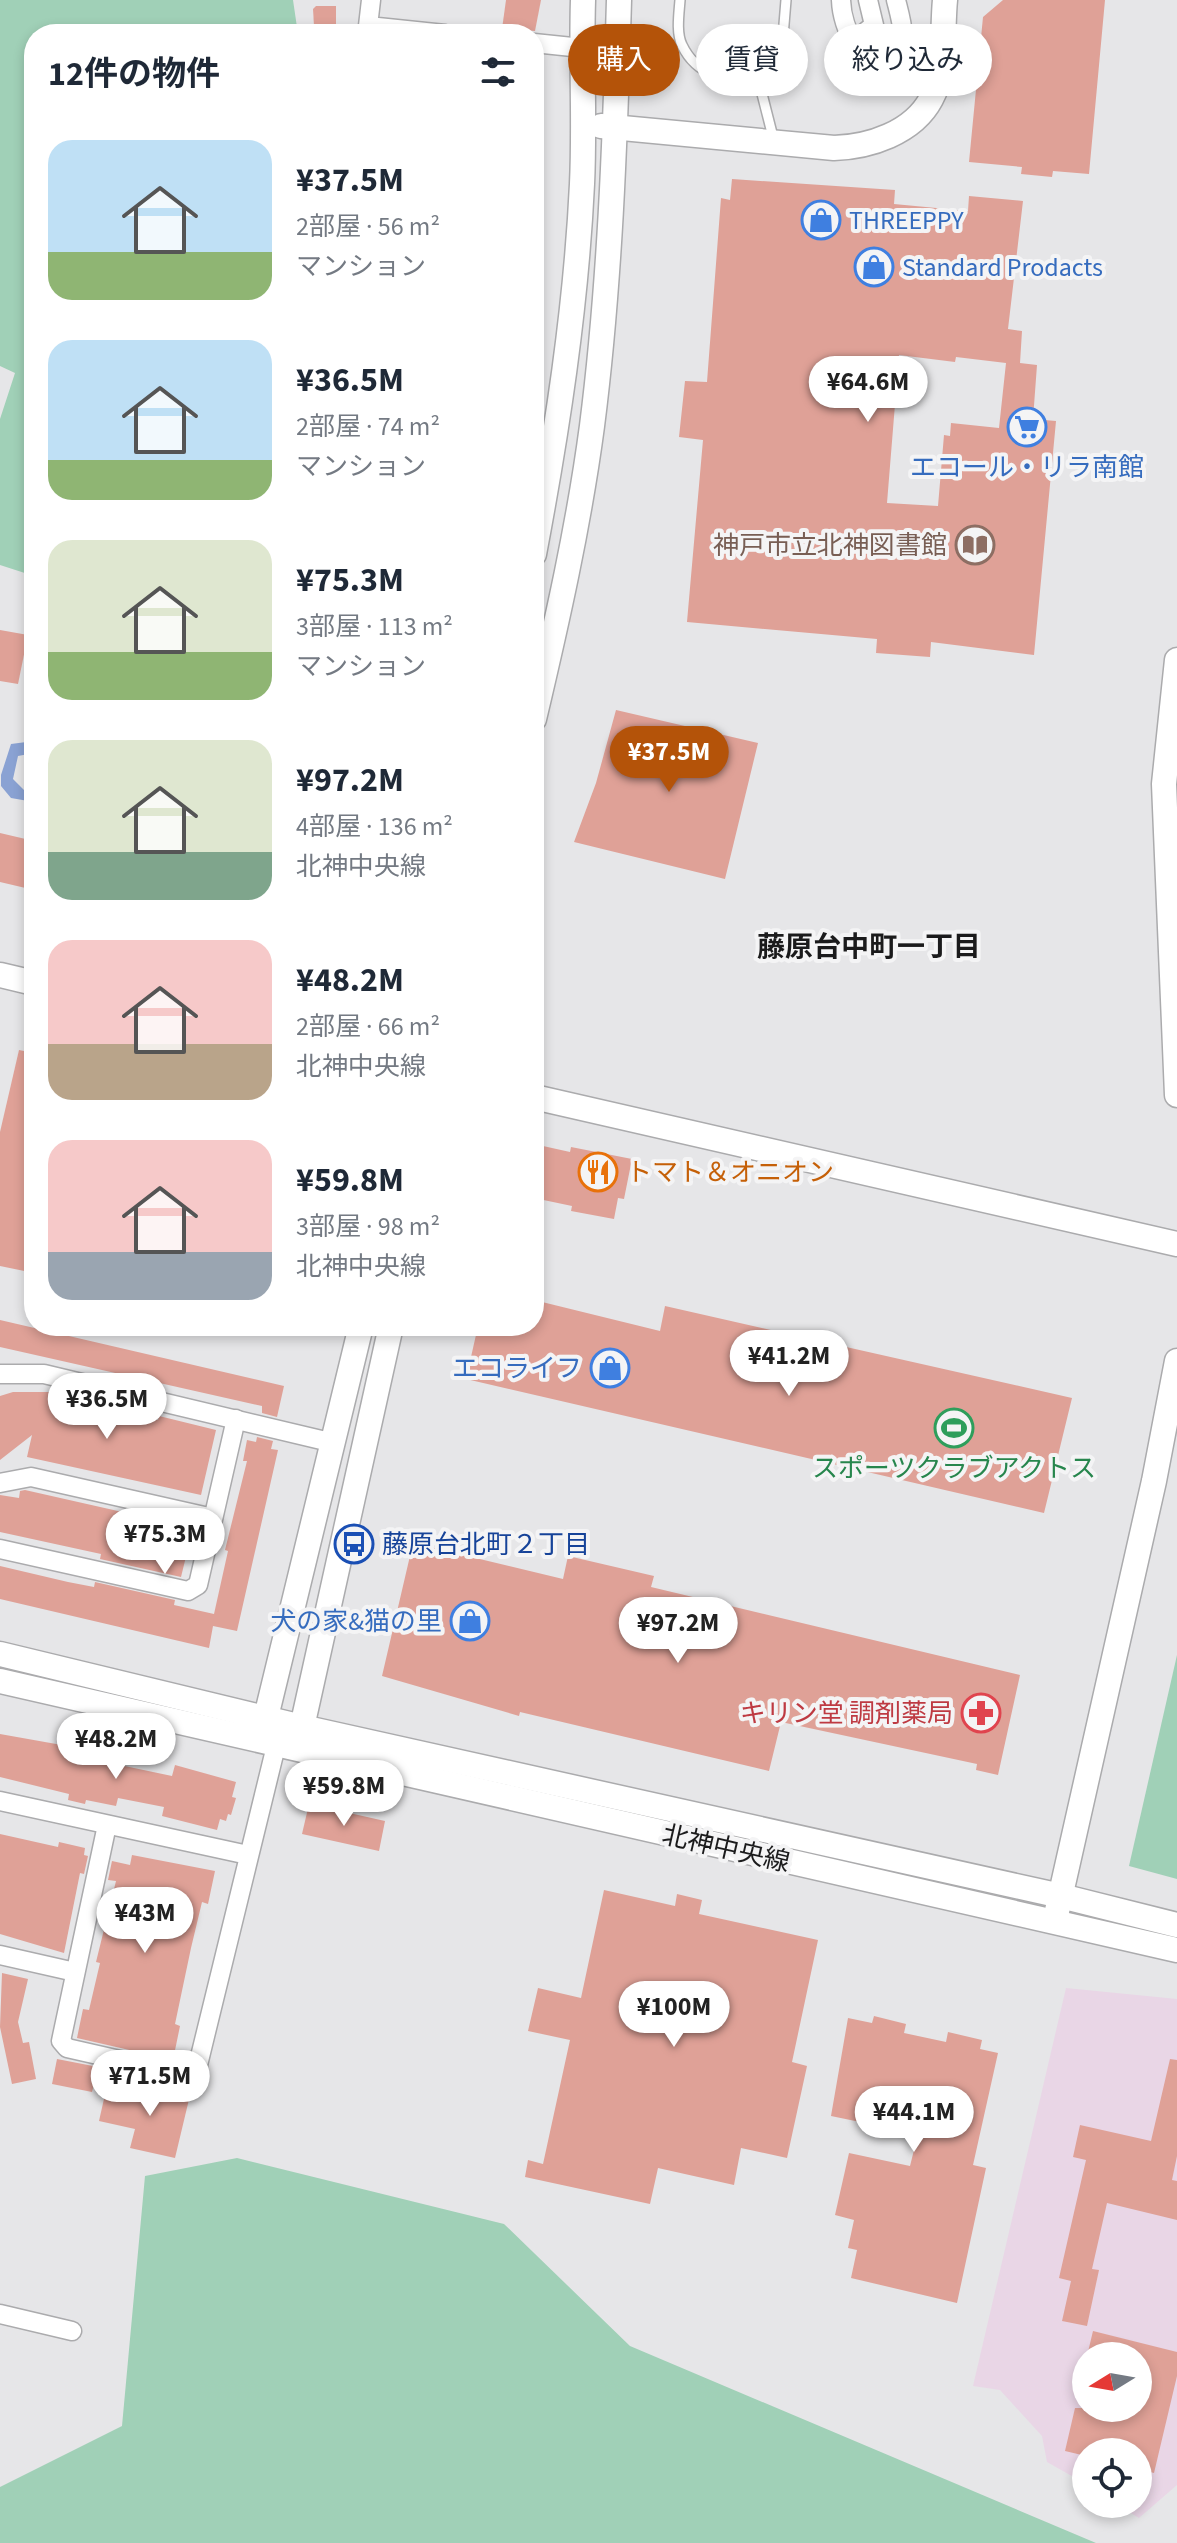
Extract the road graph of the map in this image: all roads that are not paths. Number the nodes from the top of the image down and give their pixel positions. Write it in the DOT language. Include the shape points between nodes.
graph roads {
  1 [pos="371,0"];
  2 [pos="583,0"];
  3 [pos="619,0"];
  4 [pos="680,0"];
  5 [pos="786,0"];
  6 [pos="841,0"];
  7 [pos="868,0"];
  8 [pos="896,0"];
  9 [pos="945,0"];
  10 [pos="368,24"];
  11 [pos="582,24"];
  12 [pos="784,24"];
  13 [pos="846,24"];
  14 [pos="874,24"];
  15 [pos="902,24"];
  16 [pos="544,44"];
  17 [pos="568,47"];
  18 [pos="696,61"];
  19 [pos="583,96"];
  20 [pos="763,96"];
  21 [pos="583,124"];
  22 [pos="616,127"];
  23 [pos="774,141"];
  24 [pos="544,492"];
  25 [pos="1177,660"];
  26 [pos="544,673"];
  27 [pos="0,975"];
  28 [pos="24,981"];
  29 [pos="1177,1095"];
  30 [pos="544,1099"];
  31 [pos="1177,1244"];
  32 [pos="359,1336"];
  33 [pos="389,1336"];
  34 [pos="1177,1361"];
  35 [pos="0,1374"];
  36 [pos="236,1419"];
  37 [pos="334,1443"];
  38 [pos="0,1483"];
  39 [pos="213,1518"];
  40 [pos="0,1549"];
  41 [pos="0,1654"];
  42 [pos="0,1681"];
  43 [pos="266,1717"];
  44 [pos="302,1727"];
  45 [pos="276,1746"];
  46 [pos="0,1801"];
  47 [pos="107,1825"];
  48 [pos="248,1855"];
  49 [pos="1061,1896"];
  50 [pos="1054,1921"];
  51 [pos="1177,1925"];
  52 [pos="1177,1950"];
  53 [pos="0,1955"];
  54 [pos="75,1972"];
  55 [pos="0,2314"];
  56 [pos="72,2331"];
  1 -- 10 [label="street"];
  2 -- 11 [label="street"];
  3 -- 22 [label="street"];
  4 -- 18 [label="lane" via="682,45"];
  5 -- 12 [label="lane"];
  6 -- 13 [label="street"];
  7 -- 14 [label="street"];
  8 -- 15 [label="street"];
  9 -- 23 [label="street" via="936,83 931,100 912,120 887,137 853,148"];
  16 -- 17 [label="street"];
  19 -- 21 [label="street"];
  20 -- 23 [label="lane"];
  21 -- 22 [label="street"];
  21 -- 24 [label="street" via="568,344"];
  22 -- 23 [label="street"];
  22 -- 26 [label="street" via="591,428"];
  25 -- 29 [label="street" via="1164,784"];
  27 -- 28 [label="street"];
  30 -- 31 [label="street"];
  32 -- 37 [label="street"];
  33 -- 44 [label="street"];
  34 -- 49 [label="street"];
  35 -- 36 [label="street" via="44,1374"];
  36 -- 37 [label="street"];
  36 -- 39 [label="street"];
  37 -- 43 [label="street"];
  38 -- 39 [label="street" via="31,1477"];
  39 -- 40 [label="street" via="198,1585 188,1591"];
  41 -- 43 [label="street"];
  42 -- 45 [label="street, 北神中央線"];
  43 -- 44 [label="street"];
  43 -- 45 [label="street"];
  44 -- 45 [label="street"];
  44 -- 49 [label="street"];
  45 -- 48 [label="street"];
  45 -- 50 [label="street, 北神中央線"];
  46 -- 47 [label="street"];
  47 -- 48 [label="street"];
  47 -- 54 [label="street"];
  48 -- 54 [label="street" via="197,2069 186,2075 67,2048 61,2041"];
  49 -- 50 [label="street"];
  49 -- 51 [label="street"];
  50 -- 52 [label="street, 北神中央線"];
  53 -- 54 [label="street"];
  55 -- 56 [label="street"];
}
